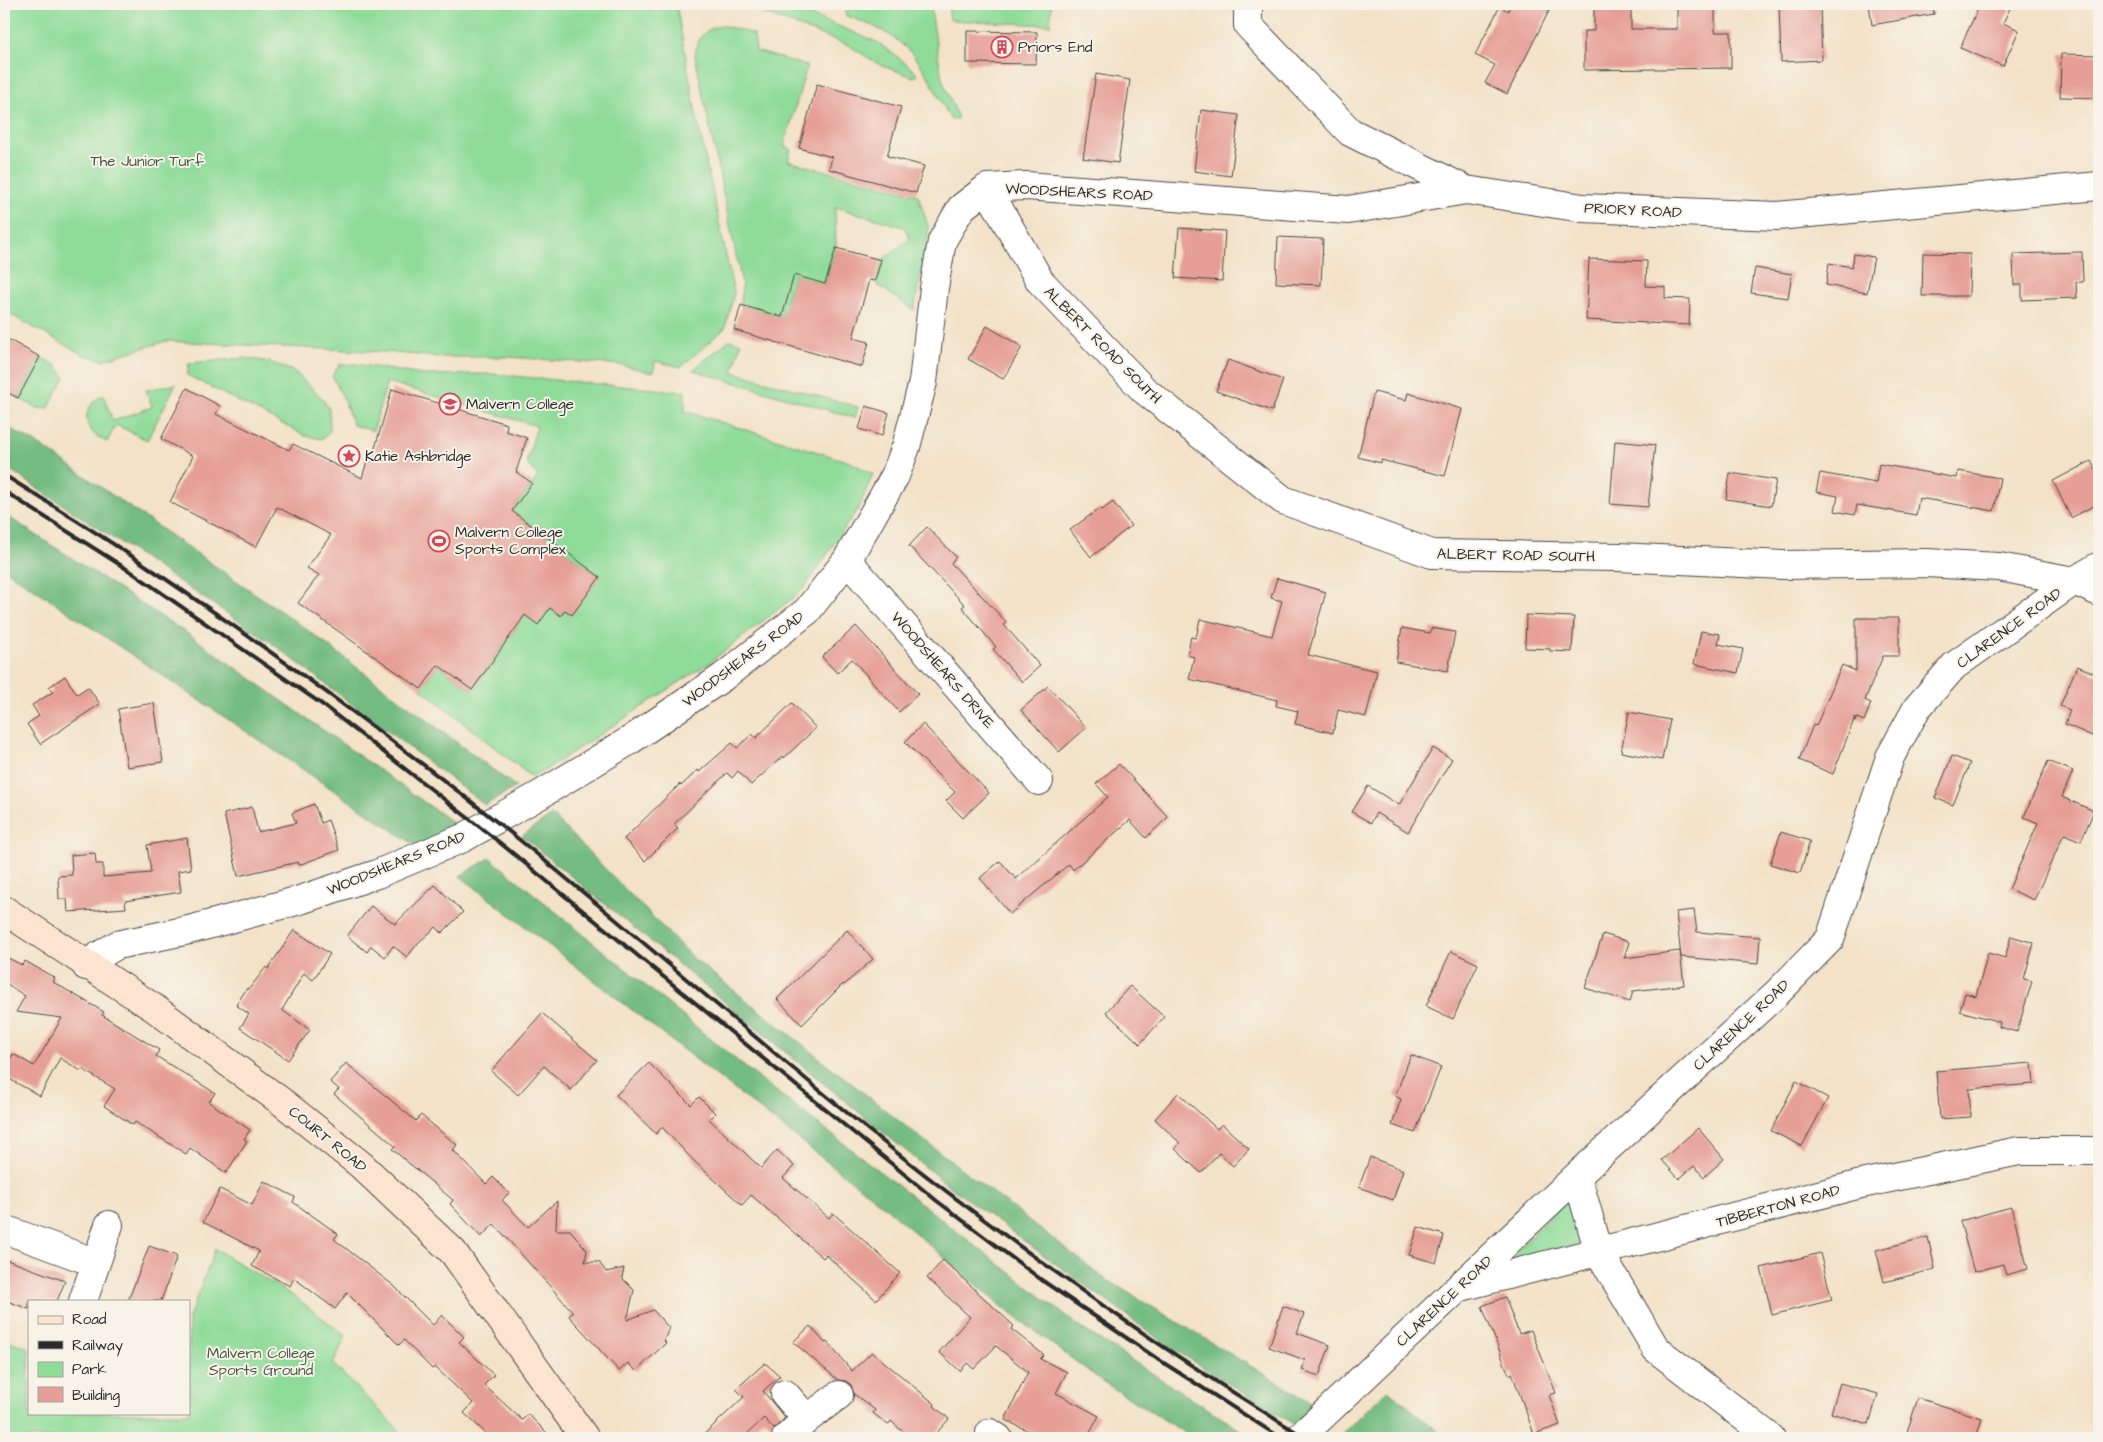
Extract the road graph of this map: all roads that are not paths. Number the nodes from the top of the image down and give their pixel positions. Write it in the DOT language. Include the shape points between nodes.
graph roads {
  1 [pos="1248,4"];
  2 [pos="2099,186"];
  3 [pos="987,188"];
  4 [pos="1466,190"];
  5 [pos="847,560"];
  6 [pos="2099,566"];
  7 [pos="2074,581"];
  8 [pos="2099,592"];
  9 [pos="1039,781"];
  10 [pos="4,910"];
  11 [pos="86,966"];
  12 [pos="2099,1151"];
  13 [pos="1577,1176"];
  14 [pos="109,1225"];
  15 [pos="4,1229"];
  16 [pos="1599,1252"];
  17 [pos="96,1263"];
  18 [pos="1460,1288"];
  19 [pos="83,1300"];
  20 [pos="786,1394"];
  21 [pos="838,1395"];
  22 [pos="807,1419"];
  23 [pos="585,1438"];
  24 [pos="786,1438"];
  25 [pos="1299,1438"];
  26 [pos="1771,1438"];
  1 -- 4 [label="street, PRIORY ROAD" via="1248,25 1350,132"];
  2 -- 4 [label="street, PRIORY ROAD" via="1778,216 1583,208"];
  3 -- 4 [label="street, WOODSHEARS ROAD" via="1026,186 1348,210"];
  3 -- 5 [label="street, WOODSHEARS ROAD" via="961,208 942,241 922,382 906,447 895,476"];
  3 -- 7 [label="street, ALBERT ROAD SOUTH" via="1040,281 1144,390 1283,500 1367,531 1432,554 1618,557 1783,565 1926,563 1998,567"];
  5 -- 9 [label="street, WOODSHEARS DRIVE"];
  5 -- 11 [label="street, WOODSHEARS ROAD" via="807,611 723,677 612,751 463,838 377,874 300,900 118,945"];
  6 -- 7 [label="street, CLARENCE ROAD"];
  7 -- 8 [label="street, ALBERT ROAD SOUTH"];
  7 -- 13 [label="street, CLARENCE ROAD" via="1954,666 1917,708 1890,757 1830,939 1777,993"];
  10 -- 11 [label="street, COURT ROAD"];
  11 -- 23 [label="street, COURT ROAD" via="154,1008 282,1102 361,1166 453,1252"];
  12 -- 16 [label="street, TIBBERTON ROAD" via="2019,1151 1861,1184"];
  13 -- 16 [label="street"];
  13 -- 18 [label="street, CLARENCE ROAD"];
  14 -- 17 [label="street"];
  15 -- 17 [label="street"];
  16 -- 18 [label="street, TIBBERTON ROAD"];
  16 -- 26 [label="street" via="1656,1349"];
  17 -- 19 [label="street"];
  18 -- 25 [label="street, CLARENCE ROAD"];
  20 -- 22 [label="street"];
  21 -- 22 [label="street"];
  22 -- 24 [label="street"];
}
